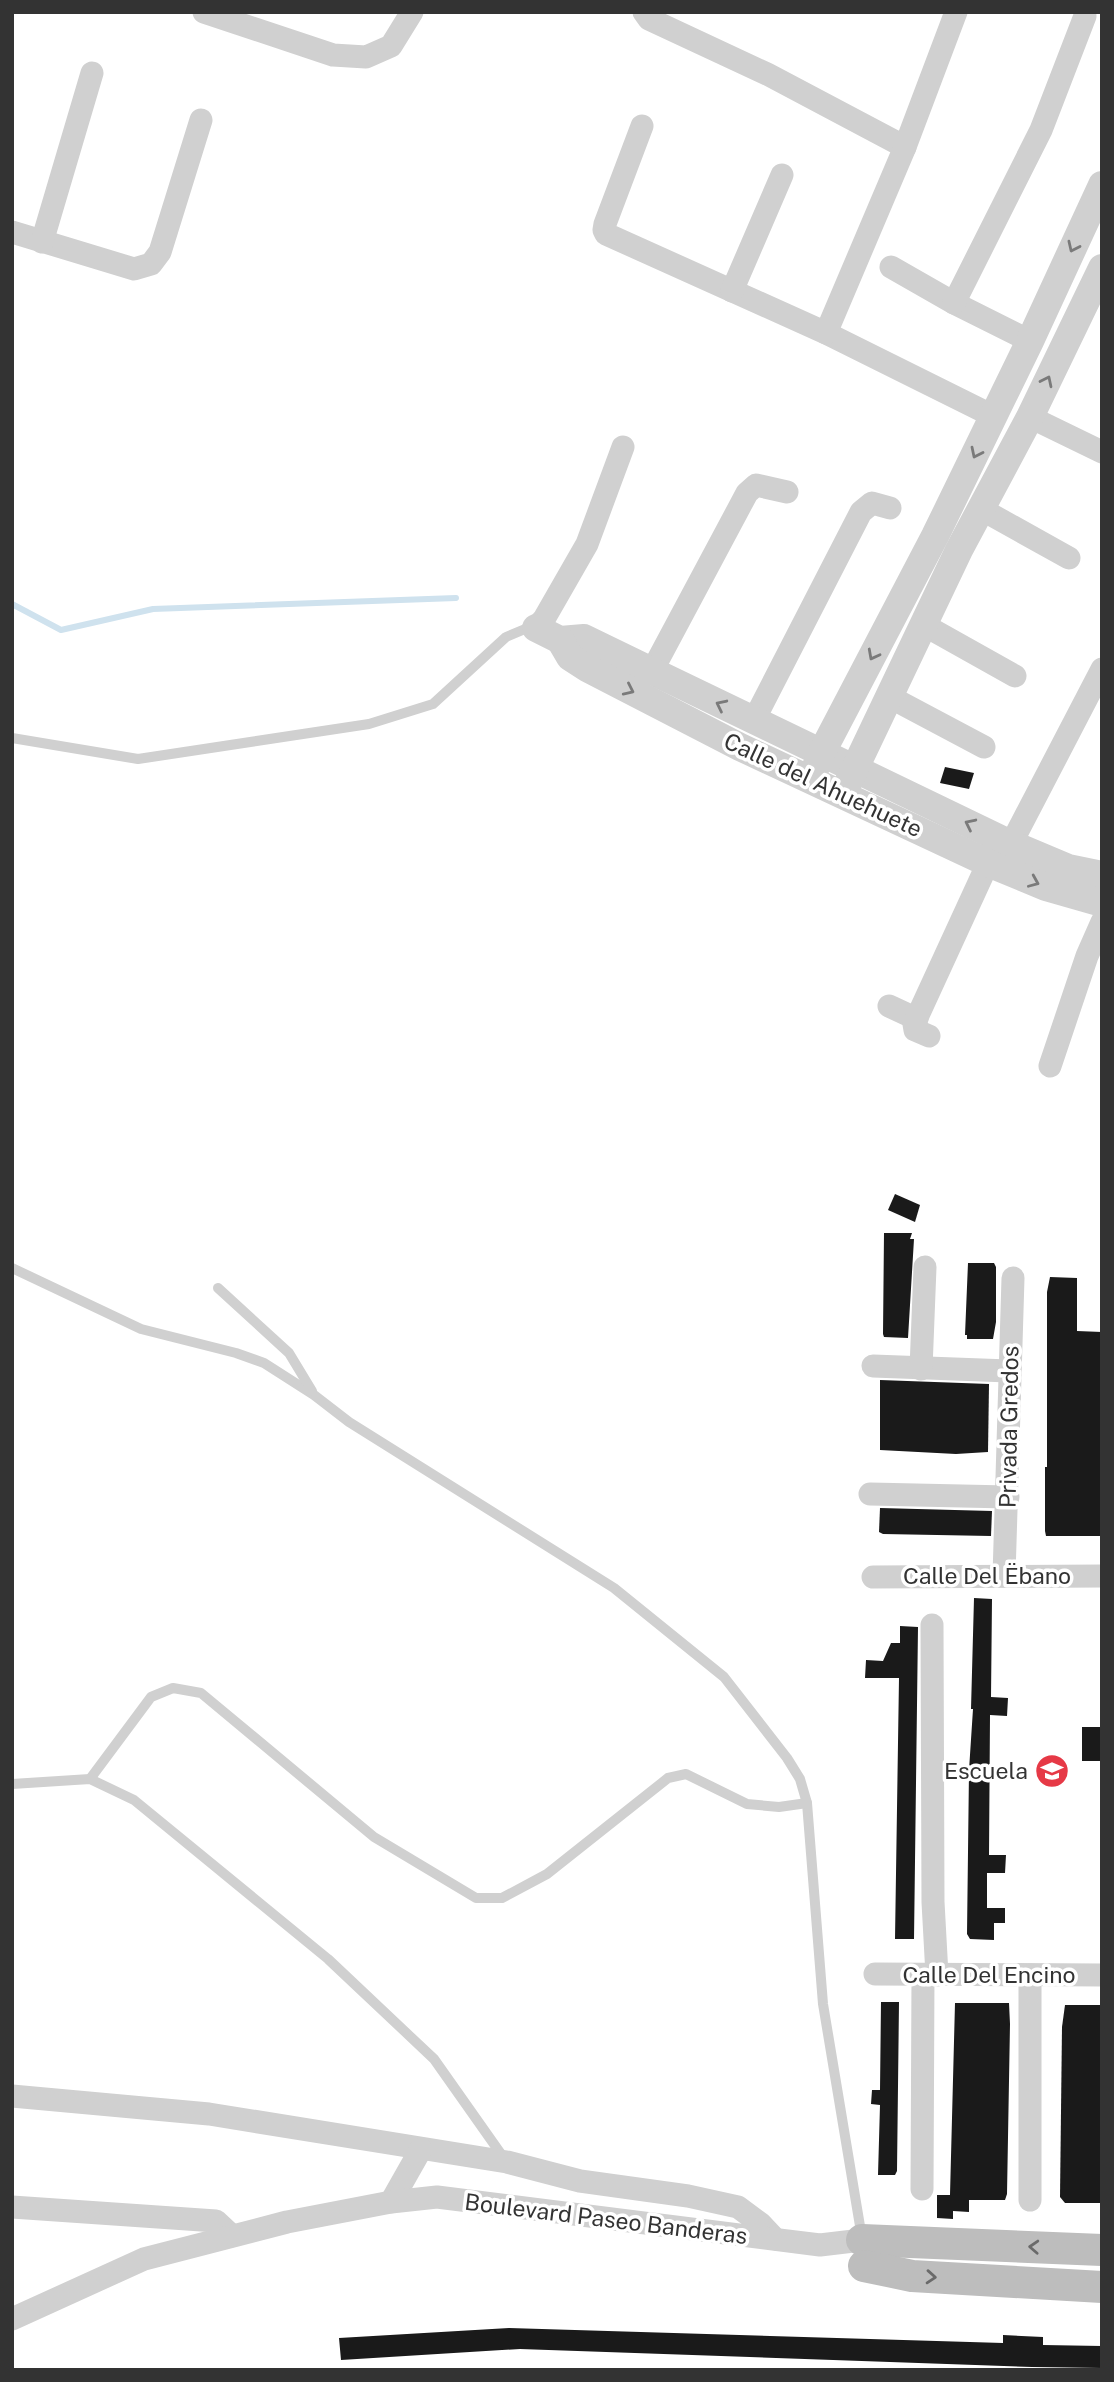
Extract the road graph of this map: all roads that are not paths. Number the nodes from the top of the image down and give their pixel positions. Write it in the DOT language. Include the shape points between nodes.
graph roads {
  1 [pos="412,12"];
  2 [pos="644,12"];
  3 [pos="956,12"];
  4 [pos="217,15"];
  5 [pos="1085,16"];
  6 [pos="92,74"];
  7 [pos="201,121"];
  8 [pos="642,126"];
  9 [pos="905,147"];
  10 [pos="782,175"];
  11 [pos="1102,185"];
  12 [pos="12,232"];
  13 [pos="42,242"];
  14 [pos="891,267"];
  15 [pos="1102,268"];
  16 [pos="732,292"];
  17 [pos="954,303"];
  18 [pos="826,333"];
  19 [pos="1030,341"];
  20 [pos="993,416"];
  21 [pos="1030,417"];
  22 [pos="622,447"];
  23 [pos="1102,452"];
  24 [pos="787,492"];
  25 [pos="890,508"];
  26 [pos="981,509"];
  27 [pos="935,536"];
  28 [pos="959,550"];
  29 [pos="1069,558"];
  30 [pos="924,625"];
  31 [pos="548,634"];
  32 [pos="1102,669"];
  33 [pos="652,671"];
  34 [pos="1015,676"];
  35 [pos="888,695"];
  36 [pos="754,720"];
  37 [pos="12,738"];
  38 [pos="984,747"];
  39 [pos="822,752"];
  40 [pos="855,767"];
  41 [pos="811,779"];
  42 [pos="843,793"];
  43 [pos="1011,844"];
  44 [pos="988,863"];
  45 [pos="1102,876"];
  46 [pos="1102,903"];
  47 [pos="1102,922"];
  48 [pos="889,1006"];
  49 [pos="1050,1066"];
  50 [pos="925,1267"];
  51 [pos="12,1268"];
  52 [pos="1013,1278"];
  53 [pos="218,1288"];
  54 [pos="873,1366"];
  55 [pos="921,1368"];
  56 [pos="1009,1371"];
  57 [pos="314,1395"];
  58 [pos="870,1494"];
  59 [pos="1007,1497"];
  60 [pos="1004,1576"];
  61 [pos="1102,1576"];
  62 [pos="873,1577"];
  63 [pos="932,1625"];
  64 [pos="90,1779"];
  65 [pos="12,1784"];
  66 [pos="807,1803"];
  67 [pos="875,1974"];
  68 [pos="930,1975"];
  69 [pos="1030,1975"];
  70 [pos="1102,1975"];
  71 [pos="12,2096"];
  72 [pos="421,2149"];
  73 [pos="507,2162"];
  74 [pos="922,2189"];
  75 [pos="1030,2200"];
  76 [pos="391,2202"];
  77 [pos="12,2207"];
  78 [pos="232,2236"];
  79 [pos="775,2239"];
  80 [pos="1102,2250"];
  81 [pos="863,2253"];
  82 [pos="1102,2287"];
  83 [pos="12,2319"];
  1 -- 4 [label="street" via="391,46 366,57 332,55"];
  2 -- 9 [label="street" via="649,19 768,74"];
  3 -- 9 [label="street"];
  5 -- 17 [label="street" via="1041,130"];
  6 -- 13 [label="street"];
  7 -- 13 [label="street" via="160,252 152,264 134,269"];
  8 -- 16 [label="street" via="604,230"];
  9 -- 18 [label="street"];
  10 -- 16 [label="street"];
  11 -- 19 [label="street, one-way"];
  12 -- 13 [label="street"];
  14 -- 17 [label="street"];
  21 -- 15 [label="street, one-way"];
  16 -- 18 [label="street"];
  17 -- 19 [label="street"];
  18 -- 20 [label="street"];
  19 -- 20 [label="street"];
  20 -- 27 [label="street, one-way"];
  21 -- 23 [label="street"];
  21 -- 26 [label="street"];
  22 -- 31 [label="street"];
  24 -- 33 [label="street" via="756,485 747,493"];
  25 -- 36 [label="street" via="872,503 861,512"];
  26 -- 28 [label="street"];
  26 -- 29 [label="street"];
  27 -- 28 [label="street"];
  27 -- 39 [label="street, one-way"];
  28 -- 30 [label="street"];
  30 -- 34 [label="street"];
  30 -- 35 [label="street"];
  31 -- 33 [label="street, Calle del Ahuehuete" via="584,638"];
  31 -- 37 [label="lane" via="525,629 506,637 433,705 369,724 138,759"];
  31 -- 41 [label="street, Calle del Ahuehuete, one-way" via="570,657 608,681"];
  32 -- 43 [label="street"];
  36 -- 33 [label="street, Calle del Ahuehuete, one-way"];
  35 -- 38 [label="street"];
  35 -- 40 [label="street"];
  36 -- 39 [label="street, Calle del Ahuehuete"];
  39 -- 40 [label="street, Calle del Ahuehuete"];
  39 -- 41 [label="street"];
  40 -- 42 [label="street"];
  43 -- 40 [label="street, Calle del Ahuehuete, one-way"];
  41 -- 42 [label="street, Calle del Ahuehuete"];
  42 -- 44 [label="street, Calle del Ahuehuete"];
  43 -- 45 [label="street, Calle del Ahuehuete" via="1068,868"];
  44 -- 46 [label="street, Calle del Ahuehuete, one-way"];
  44 -- 48 [label="street" via="923,1028"];
  47 -- 49 [label="street"];
  50 -- 55 [label="street"];
  51 -- 57 [label="lane" via="141,1329 264,1363"];
  52 -- 56 [label="street, Privada Gredos"];
  53 -- 57 [label="lane" via="289,1353"];
  54 -- 55 [label="street"];
  55 -- 56 [label="street"];
  56 -- 59 [label="street, Privada Gredos"];
  57 -- 66 [label="lane" via="349,1422 614,1588 724,1676 787,1758"];
  58 -- 59 [label="street"];
  59 -- 60 [label="street, Privada Gredos"];
  60 -- 61 [label="street, Calle Del Ëbano"];
  60 -- 62 [label="street, Calle Del Ëbano"];
  63 -- 68 [label="street"];
  64 -- 65 [label="lane"];
  64 -- 66 [label="lane" via="151,1697 173,1688 201,1693 374,1837 476,1898 502,1898 547,1874 668,1778 686,1774 747,1804 779,1807"];
  64 -- 73 [label="lane" via="134,1800 328,1959 434,2059"];
  66 -- 81 [label="lane" via="823,2004"];
  67 -- 68 [label="street, Calle Del Encino"];
  68 -- 69 [label="street, Calle Del Encino"];
  68 -- 74 [label="street"];
  69 -- 70 [label="street, Calle Del Encino"];
  69 -- 75 [label="street"];
  71 -- 72 [label="street" via="209,2113"];
  72 -- 73 [label="street"];
  72 -- 76 [label="street"];
  73 -- 79 [label="street" via="580,2181 738,2207"];
  76 -- 78 [label="street, Boulevard Paseo Banderas"];
  76 -- 79 [label="street, Boulevard Paseo Banderas" via="437,2197"];
  77 -- 78 [label="street" via="216,2221"];
  78 -- 83 [label="street, Boulevard Paseo Banderas" via="144,2259"];
  79 -- 81 [label="street, Boulevard Paseo Banderas"];
  80 -- 81 [label="main road, Boulevard Paseo Banderas, one-way"];
  81 -- 82 [label="main road, Boulevard Paseo Banderas, one-way" via="912,2276"];
}
